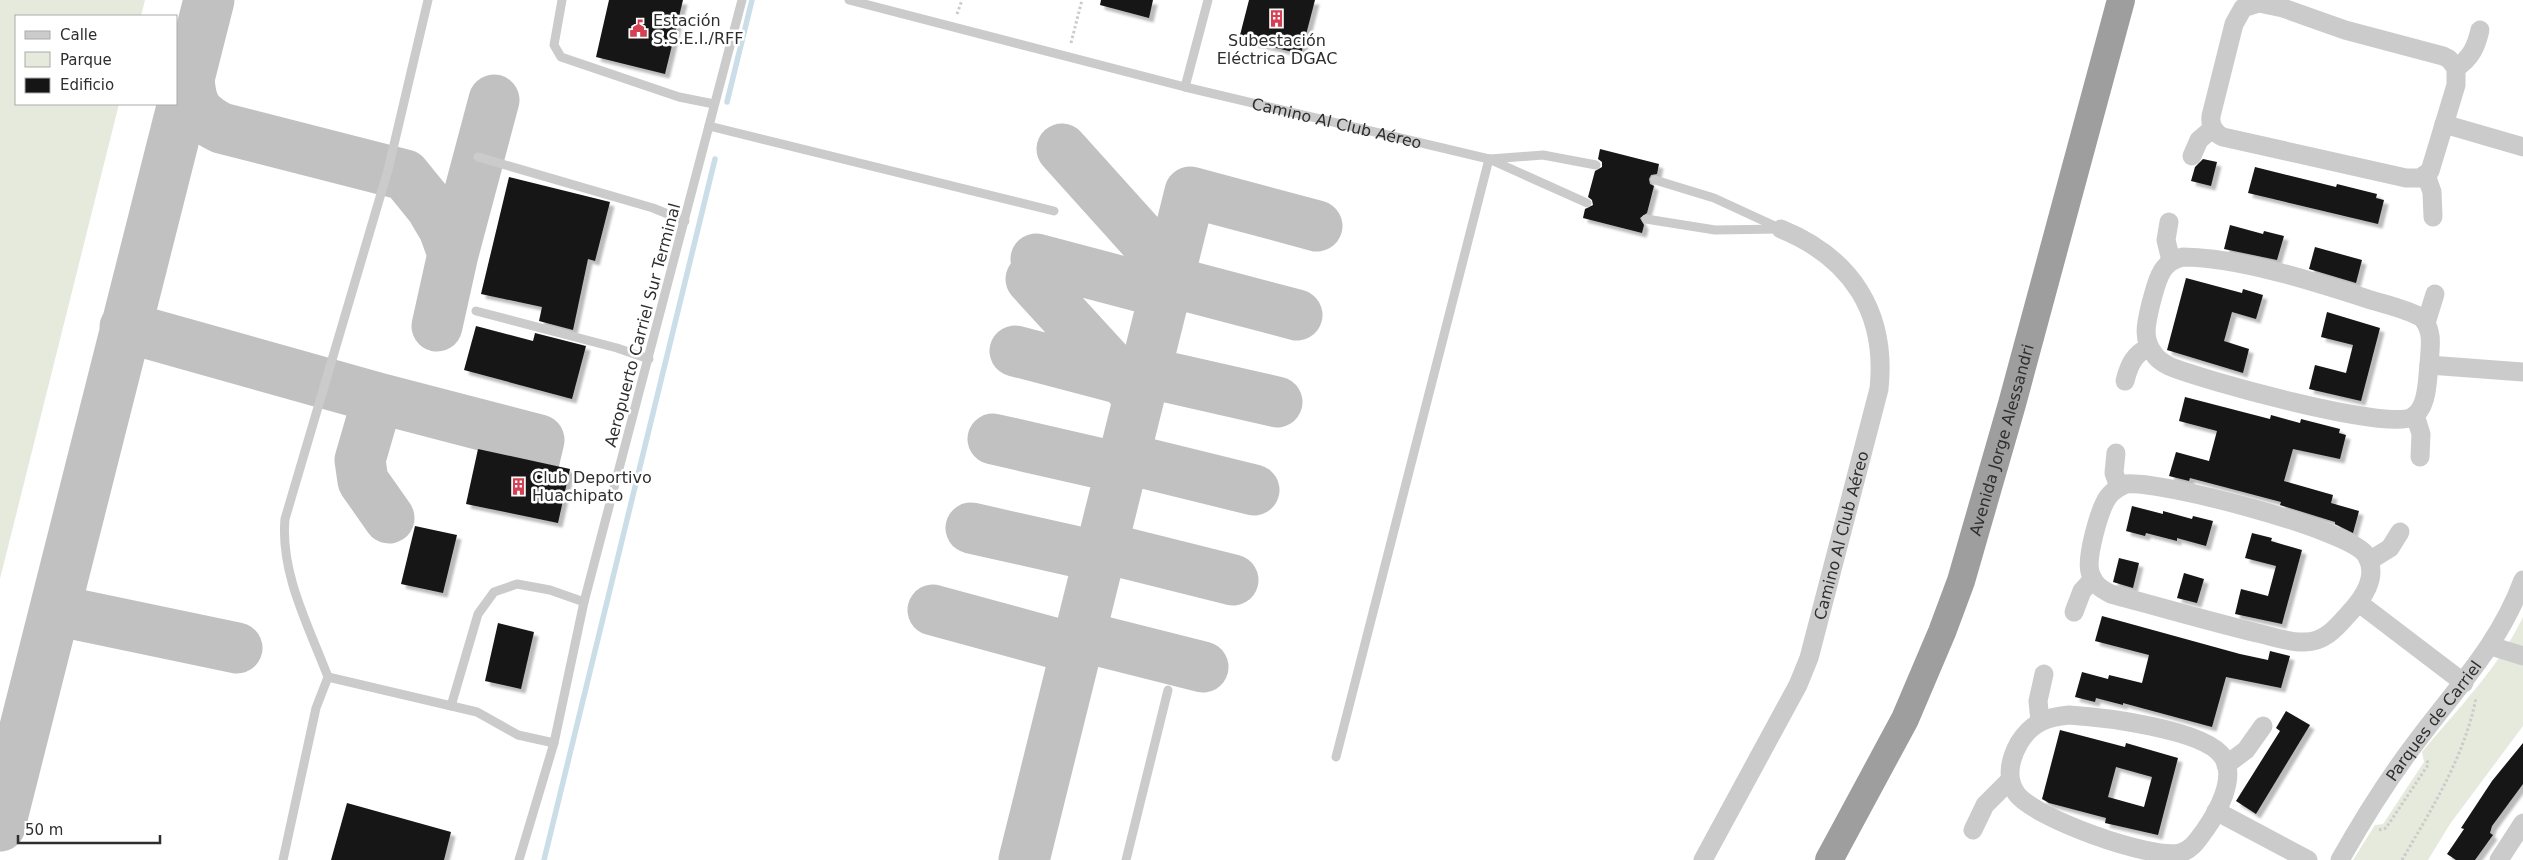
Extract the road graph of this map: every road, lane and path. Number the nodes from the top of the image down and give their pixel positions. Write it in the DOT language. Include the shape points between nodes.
graph roads {
  1 [pos="428,0"];
  2 [pos="562,0"];
  3 [pos="742,0"];
  4 [pos="849,0"];
  5 [pos="1082,0"];
  6 [pos="1208,0"];
  7 [pos="2121,0"];
  8 [pos="2480,30"];
  9 [pos="1068,56"];
  10 [pos="2456,68"];
  11 [pos="1185,87"];
  12 [pos="714,104"];
  13 [pos="2444,124"];
  14 [pos="709,126"];
  15 [pos="2212,129"];
  16 [pos="2523,147"];
  17 [pos="2192,156"];
  18 [pos="478,157"];
  19 [pos="1489,159"];
  20 [pos="1596,165"];
  21 [pos="2426,175"];
  22 [pos="1656,180"];
  23 [pos="1587,203"];
  24 [pos="1054,211"];
  25 [pos="2433,217"];
  26 [pos="1646,219"];
  27 [pos="685,222"];
  28 [pos="2169,222"];
  29 [pos="1781,229"];
  30 [pos="2171,261"];
  31 [pos="2435,294"];
  32 [pos="476,311"];
  33 [pos="2426,323"];
  34 [pos="2149,347"];
  35 [pos="648,360"];
  36 [pos="2429,364"];
  37 [pos="2523,372"];
  38 [pos="2125,381"];
  39 [pos="2415,415"];
  40 [pos="2116,453"];
  41 [pos="2420,457"];
  42 [pos="2119,487"];
  43 [pos="2400,532"];
  44 [pos="2369,561"];
  45 [pos="2092,579"];
  46 [pos="2523,580"];
  47 [pos="584,602"];
  48 [pos="2359,602"];
  49 [pos="2074,612"];
  50 [pos="2491,646"];
  51 [pos="2523,656"];
  52 [pos="2044,674"];
  53 [pos="328,677"];
  54 [pos="2470,687"];
  55 [pos="1168,690"];
  56 [pos="451,706"];
  57 [pos="2040,721"];
  58 [pos="2263,726"];
  59 [pos="554,743"];
  60 [pos="1336,757"];
  61 [pos="2226,765"];
  62 [pos="2010,780"];
  63 [pos="2216,811"];
  64 [pos="2523,823"];
  65 [pos="1973,830"];
  66 [pos="283,860"];
  67 [pos="519,860"];
  68 [pos="1126,860"];
  69 [pos="1703,860"];
  70 [pos="1829,860"];
  71 [pos="2308,860"];
  72 [pos="2340,860"];
  73 [pos="2402,860"];
  74 [pos="2499,860"];
  1 -- 53 [label="lane" via="388,170 285,519 283,540 288,568"];
  2 -- 12 [label="lane" via="554,45 561,57 679,97"];
  3 -- 12 [label="lane, Aeropuerto Carriel Sur Terminal"];
  4 -- 9 [label="lane, Camino Al Club Aéreo"];
  5 -- 9 [label="path"];
  6 -- 11 [label="lane"];
  7 -- 70 [label="highway, Avenida Jorge Alessandri" via="1961,581 1905,718"];
  8 -- 10 [label="street" via="2469,58"];
  9 -- 11 [label="lane, Camino Al Club Aéreo"];
  10 -- 13 [label="street" via="2456,85"];
  10 -- 15 [label="street" via="2449,59 2428,51 2345,30 2266,3 2253,3 2243,8 2234,24 2211,116"];
  11 -- 19 [label="lane, Camino Al Club Aéreo"];
  12 -- 14 [label="lane, Aeropuerto Carriel Sur Terminal"];
  13 -- 16 [label="street"];
  13 -- 21 [label="street" via="2433,166"];
  14 -- 24 [label="lane"];
  14 -- 27 [label="lane, Aeropuerto Carriel Sur Terminal"];
  15 -- 17 [label="street" via="2199,140"];
  15 -- 21 [label="street" via="2223,137 2351,167 2406,178"];
  18 -- 27 [label="lane" via="653,208"];
  19 -- 20 [label="lane, Camino Al Club Aéreo" via="1543,155"];
  19 -- 23 [label="lane, Camino Al Club Aéreo"];
  19 -- 60 [label="lane"];
  21 -- 25 [label="street" via="2432,192"];
  22 -- 29 [label="lane, Camino Al Club Aéreo" via="1714,198"];
  26 -- 29 [label="lane, Camino Al Club Aéreo" via="1715,230"];
  27 -- 35 [label="lane, Aeropuerto Carriel Sur Terminal"];
  28 -- 30 [label="street" via="2166,240"];
  29 -- 69 [label="street, Camino Al Club Aéreo" via="1833,259 1864,298 1880,349 1879,389 1809,658 1798,685"];
  30 -- 33 [label="street" via="2183,257 2261,269 2411,313"];
  30 -- 34 [label="street" via="2158,276 2146,325"];
  31 -- 33 [label="street"];
  32 -- 35 [label="lane" via="618,348"];
  33 -- 36 [label="street" via="2431,335"];
  34 -- 38 [label="street" via="2132,361"];
  34 -- 39 [label="street" via="2168,366 2261,393 2392,420 2405,420"];
  35 -- 47 [label="lane, Aeropuerto Carriel Sur Terminal"];
  36 -- 37 [label="street"];
  36 -- 39 [label="street" via="2424,400"];
  39 -- 41 [label="street" via="2421,434"];
  40 -- 42 [label="street" via="2114,473"];
  42 -- 44 [label="street" via="2142,484 2236,504 2300,522 2356,545"];
  42 -- 45 [label="street" via="2109,496 2103,509 2090,554"];
  43 -- 44 [label="street" via="2390,548"];
  44 -- 48 [label="street" via="2370,583"];
  45 -- 48 [label="street" via="2111,594 2217,624 2304,643 2330,634"];
  45 -- 49 [label="street" via="2082,591"];
  46 -- 50 [label="street, Parques de Carriel"];
  47 -- 56 [label="lane" via="550,590 517,584 494,592 478,614"];
  47 -- 59 [label="lane, Aeropuerto Carriel Sur Terminal"];
  48 -- 54 [label="street"];
  50 -- 51 [label="street"];
  50 -- 54 [label="street, Parques de Carriel"];
  52 -- 57 [label="street" via="2038,701"];
  53 -- 56 [label="lane"];
  53 -- 66 [label="lane" via="316,708"];
  54 -- 72 [label="street, Parques de Carriel" via="2397,769"];
  54 -- 73 [label="path" via="2468,730 2454,768"];
  55 -- 68 [label="lane"];
  56 -- 59 [label="lane" via="477,712 518,735"];
  57 -- 61 [label="street" via="2048,717 2079,716 2159,729 2211,746 2223,757"];
  57 -- 62 [label="street" via="2017,747 2011,762"];
  58 -- 61 [label="street" via="2246,750"];
  59 -- 67 [label="lane, Aeropuerto Carriel Sur Terminal"];
  61 -- 63 [label="street" via="2228,778"];
  62 -- 63 [label="street" via="2022,800 2062,823 2110,840 2165,853 2190,848"];
  62 -- 65 [label="street" via="1985,805"];
  63 -- 71 [label="street"];
  64 -- 74 [label="street"];
}
